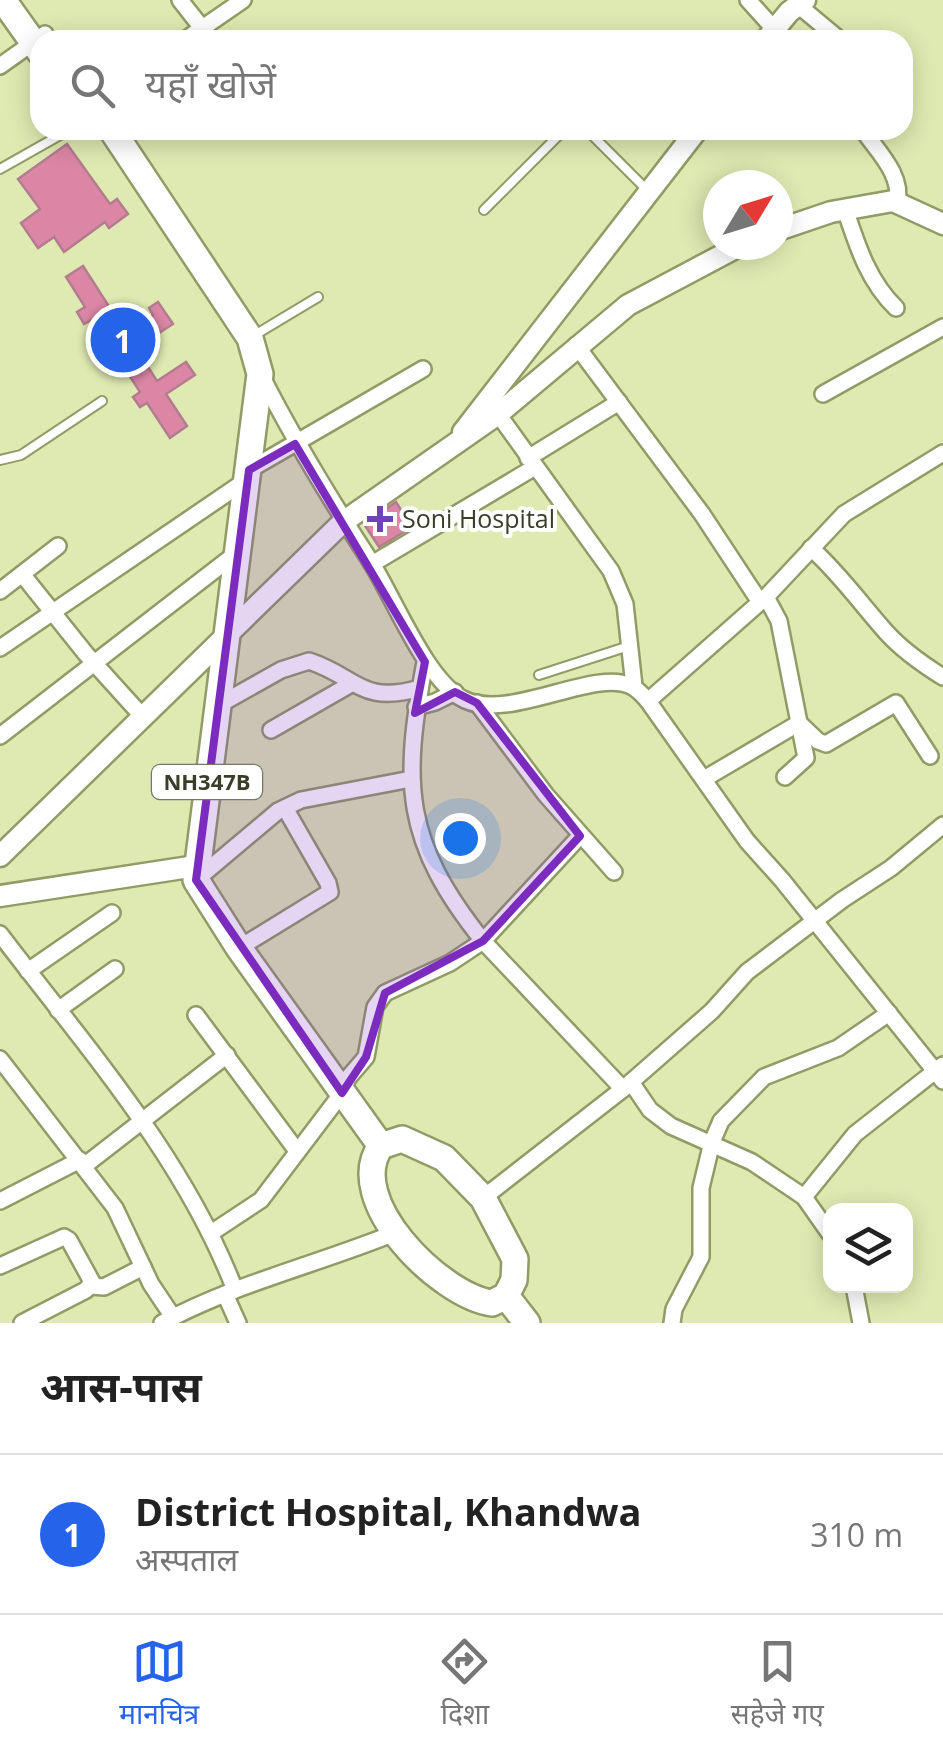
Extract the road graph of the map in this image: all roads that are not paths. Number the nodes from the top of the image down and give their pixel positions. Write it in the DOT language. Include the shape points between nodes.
graph roads {
  1 [pos="3,0"];
  2 [pos="21,0"];
  3 [pos="180,0"];
  4 [pos="243,0"];
  5 [pos="748,0"];
  6 [pos="796,4"];
  7 [pos="202,28"];
  8 [pos="31,30"];
  9 [pos="36,30"];
  10 [pos="199,30"];
  11 [pos="770,30"];
  12 [pos="779,30"];
  13 [pos="828,30"];
  14 [pos="30,49"];
  15 [pos="0,66"];
  16 [pos="52,140"];
  17 [pos="99,140"];
  18 [pos="119,140"];
  19 [pos="554,140"];
  20 [pos="597,140"];
  21 [pos="689,140"];
  22 [pos="871,140"];
  23 [pos="0,170"];
  24 [pos="649,192"];
  25 [pos="898,202"];
  26 [pos="845,209"];
  27 [pos="484,210"];
  28 [pos="943,224"];
  29 [pos="793,225"];
  30 [pos="713,260"];
  31 [pos="318,297"];
  32 [pos="896,308"];
  33 [pos="943,327"];
  34 [pos="250,338"];
  35 [pos="576,345"];
  36 [pos="259,369"];
  37 [pos="423,369"];
  38 [pos="822,394"];
  39 [pos="102,401"];
  40 [pos="619,402"];
  41 [pos="498,414"];
  42 [pos="456,441"];
  43 [pos="295,444"];
  44 [pos="943,453"];
  45 [pos="0,460"];
  46 [pos="532,462"];
  47 [pos="249,474"];
  48 [pos="343,522"];
  49 [pos="58,546"];
  50 [pos="812,548"];
  51 [pos="238,552"];
  52 [pos="372,564"];
  53 [pos="22,574"];
  54 [pos="0,591"];
  55 [pos="763,600"];
  56 [pos="54,611"];
  57 [pos="224,638"];
  58 [pos="629,646"];
  59 [pos="0,648"];
  60 [pos="93,662"];
  61 [pos="425,662"];
  62 [pos="539,675"];
  63 [pos="943,677"];
  64 [pos="352,684"];
  65 [pos="634,686"];
  66 [pos="420,688"];
  67 [pos="455,692"];
  68 [pos="648,700"];
  69 [pos="477,703"];
  70 [pos="217,706"];
  71 [pos="416,707"];
  72 [pos="143,717"];
  73 [pos="799,722"];
  74 [pos="271,730"];
  75 [pos="0,736"];
  76 [pos="930,756"];
  77 [pos="785,777"];
  78 [pos="411,779"];
  79 [pos="704,779"];
  80 [pos="284,808"];
  81 [pos="943,825"];
  82 [pos="580,836"];
  83 [pos="0,856"];
  84 [pos="614,872"];
  85 [pos="196,873"];
  86 [pos="0,896"];
  87 [pos="112,913"];
  88 [pos="816,922"];
  89 [pos="0,934"];
  90 [pos="483,941"];
  91 [pos="239,948"];
  92 [pos="115,969"];
  93 [pos="28,971"];
  94 [pos="58,1010"];
  95 [pos="889,1013"];
  96 [pos="196,1015"];
  97 [pos="228,1056"];
  98 [pos="0,1059"];
  99 [pos="941,1072"];
  100 [pos="627,1086"];
  101 [pos="342,1093"];
  102 [pos="141,1122"];
  103 [pos="712,1142"];
  104 [pos="381,1146"];
  105 [pos="298,1151"];
  106 [pos="82,1163"];
  107 [pos="804,1197"];
  108 [pos="483,1198"];
  109 [pos="0,1200"];
  110 [pos="823,1224"];
  111 [pos="397,1232"];
  112 [pos="211,1233"];
  113 [pos="0,1266"];
  114 [pos="142,1267"];
  115 [pos="92,1286"];
  116 [pos="230,1292"];
  117 [pos="855,1293"];
  118 [pos="506,1296"];
  119 [pos="179,1318"];
  120 [pos="22,1323"];
  121 [pos="238,1323"];
  122 [pos="527,1323"];
  123 [pos="672,1323"];
  124 [pos="861,1323"];
  1 -- 8 [label="highway"];
  2 -- 9 [label="highway"];
  3 -- 7 [label="street"];
  4 -- 7 [label="street"];
  5 -- 11 [label="street"];
  6 -- 12 [label="main road"];
  6 -- 13 [label="street"];
  7 -- 10 [label="street"];
  14 -- 15 [label="street"];
  16 -- 23 [label="lane"];
  17 -- 36 [label="highway"];
  18 -- 34 [label="highway, NH347B"];
  19 -- 27 [label="lane"];
  20 -- 24 [label="lane"];
  21 -- 24 [label="main road"];
  22 -- 25 [label="street" via="896,177"];
  24 -- 42 [label="main road"];
  25 -- 26 [label="main road"];
  25 -- 28 [label="main road"];
  26 -- 29 [label="main road"];
  26 -- 32 [label="street" via="860,255"];
  30 -- 35 [label="main road" via="628,305"];
  31 -- 34 [label="lane"];
  33 -- 38 [label="street"];
  34 -- 36 [label="highway, NH347B"];
  35 -- 40 [label="street"];
  35 -- 41 [label="main road"];
  36 -- 43 [label="street"];
  36 -- 47 [label="highway, NH347B"];
  37 -- 43 [label="street"];
  39 -- 45 [label="lane" via="20,455"];
  40 -- 46 [label="street"];
  40 -- 55 [label="street"];
  41 -- 42 [label="main road"];
  41 -- 46 [label="street"];
  42 -- 48 [label="main road"];
  43 -- 47 [label="street"];
  43 -- 48 [label="street"];
  44 -- 50 [label="street" via="844,514"];
  46 -- 52 [label="street"];
  46 -- 58 [label="street" via="611,571 625,604"];
  47 -- 51 [label="highway, NH347B"];
  47 -- 56 [label="street"];
  48 -- 52 [label="street"];
  48 -- 57 [label="main road"];
  49 -- 53 [label="street"];
  50 -- 55 [label="street"];
  50 -- 63 [label="street" via="886,632"];
  51 -- 57 [label="highway, NH347B"];
  51 -- 60 [label="street"];
  52 -- 61 [label="street"];
  53 -- 54 [label="street"];
  53 -- 56 [label="street"];
  55 -- 68 [label="street"];
  55 -- 73 [label="street" via="779,621"];
  56 -- 59 [label="street"];
  56 -- 60 [label="street"];
  57 -- 70 [label="highway, NH347B"];
  57 -- 72 [label="main road"];
  58 -- 62 [label="lane"];
  58 -- 65 [label="street"];
  60 -- 72 [label="street"];
  60 -- 75 [label="street"];
  61 -- 66 [label="street"];
  61 -- 67 [label="street"];
  64 -- 66 [label="street" via="393,696"];
  64 -- 70 [label="street" via="302,662"];
  64 -- 74 [label="street"];
  65 -- 68 [label="street"];
  65 -- 69 [label="street" via="606,682 498,705"];
  66 -- 71 [label="street"];
  67 -- 69 [label="street"];
  67 -- 71 [label="street"];
  68 -- 79 [label="street"];
  69 -- 82 [label="street"];
  70 -- 85 [label="highway, NH347B"];
  71 -- 78 [label="street"];
  72 -- 83 [label="main road"];
  73 -- 76 [label="street" via="826,744 896,702"];
  73 -- 77 [label="street" via="806,758"];
  73 -- 79 [label="street"];
  78 -- 80 [label="street"];
  78 -- 90 [label="street" via="427,852"];
  79 -- 88 [label="street"];
  80 -- 85 [label="street"];
  80 -- 91 [label="street" via="330,892"];
  81 -- 88 [label="street"];
  82 -- 84 [label="street"];
  82 -- 90 [label="street"];
  85 -- 86 [label="main road"];
  85 -- 91 [label="highway"];
  87 -- 93 [label="street"];
  88 -- 95 [label="street"];
  88 -- 100 [label="street" via="747,972"];
  89 -- 93 [label="street"];
  90 -- 100 [label="street"];
  90 -- 101 [label="street" via="384,993 375,1006 366,1058"];
  91 -- 101 [label="highway"];
  92 -- 94 [label="street"];
  93 -- 94 [label="street"];
  94 -- 102 [label="street"];
  95 -- 99 [label="street"];
  95 -- 103 [label="street" via="838,1048 764,1077 731,1108"];
  96 -- 97 [label="street"];
  97 -- 102 [label="street"];
  97 -- 105 [label="street"];
  98 -- 106 [label="street"];
  99 -- 107 [label="street" via="855,1134"];
  100 -- 103 [label="street" via="671,1126"];
  100 -- 108 [label="street"];
  101 -- 104 [label="highway"];
  101 -- 105 [label="street"];
  102 -- 106 [label="street"];
  102 -- 112 [label="street"];
  103 -- 107 [label="street"];
  103 -- 123 [label="street" via="701,1188 701,1256"];
  104 -- 108 [label="highway" via="402,1139 421,1145 444,1158"];
  104 -- 111 [label="highway" via="371,1180"];
  105 -- 112 [label="street" via="261,1200"];
  106 -- 109 [label="street"];
  106 -- 114 [label="street" via="114,1208"];
  107 -- 110 [label="street"];
  108 -- 118 [label="highway" via="516,1260"];
  111 -- 116 [label="street"];
  111 -- 118 [label="highway" via="458,1293 492,1303"];
  112 -- 116 [label="street"];
  113 -- 115 [label="street" via="64,1236"];
  114 -- 115 [label="street" via="104,1287"];
  114 -- 119 [label="street"];
  115 -- 120 [label="street"];
  116 -- 119 [label="street"];
  116 -- 121 [label="street"];
  117 -- 124 [label="street"];
  118 -- 122 [label="highway"];
}
